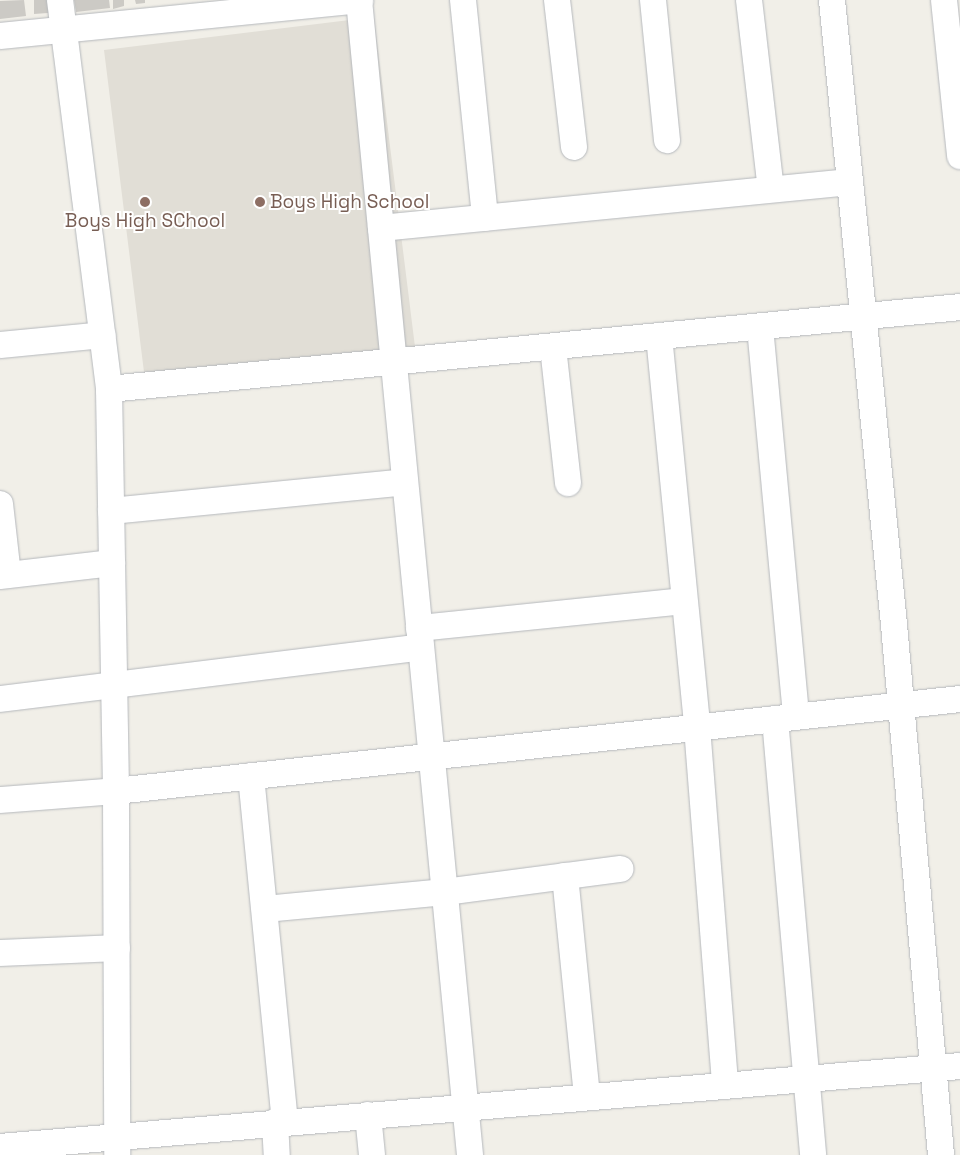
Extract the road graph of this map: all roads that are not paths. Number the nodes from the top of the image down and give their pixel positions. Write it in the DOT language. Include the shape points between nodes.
graph roads {
  1 [pos="60,0"];
  2 [pos="359,0"];
  3 [pos="463,0"];
  4 [pos="557,0"];
  5 [pos="653,0"];
  6 [pos="749,0"];
  7 [pos="832,0"];
  8 [pos="944,0"];
  9 [pos="215,7"];
  10 [pos="63,30"];
  11 [pos="0,36"];
  12 [pos="667,140"];
  13 [pos="574,147"];
  14 [pos="960,156"];
  15 [pos="850,182"];
  16 [pos="771,190"];
  17 [pos="485,218"];
  18 [pos="381,228"];
  19 [pos="960,307"];
  20 [pos="864,317"];
  21 [pos="760,327"];
  22 [pos="103,335"];
  23 [pos="658,336"];
  24 [pos="0,344"];
  25 [pos="553,347"];
  26 [pos="394,362"];
  27 [pos="109,389"];
  28 [pos="405,482"];
  29 [pos="568,483"];
  30 [pos="0,504"];
  31 [pos="112,511"];
  32 [pos="112,563"];
  33 [pos="4,575"];
  34 [pos="684,601"];
  35 [pos="420,637"];
  36 [pos="115,687"];
  37 [pos="0,699"];
  38 [pos="960,699"];
  39 [pos="901,705"];
  40 [pos="786,718"];
  41 [pos="697,727"];
  42 [pos="432,756"];
  43 [pos="250,776"];
  44 [pos="116,791"];
  45 [pos="0,800"];
  46 [pos="620,869"];
  47 [pos="565,876"];
  48 [pos="445,892"];
  49 [pos="265,909"];
  50 [pos="117,948"];
  51 [pos="0,953"];
  52 [pos="960,1066"];
  53 [pos="933,1068"];
  54 [pos="806,1078"];
  55 [pos="725,1085"];
  56 [pos="587,1096"];
  57 [pos="466,1106"];
  58 [pos="368,1115"];
  59 [pos="280,1122"];
  60 [pos="118,1145"];
  61 [pos="0,1147"];
  62 [pos="277,1155"];
  63 [pos="372,1155"];
  64 [pos="470,1155"];
  65 [pos="813,1155"];
  66 [pos="941,1155"];
  1 -- 10 [label="street"];
  2 -- 9 [label="street"];
  2 -- 18 [label="street"];
  3 -- 17 [label="street"];
  4 -- 13 [label="street"];
  5 -- 12 [label="street"];
  6 -- 16 [label="street"];
  7 -- 15 [label="street"];
  8 -- 14 [label="street"];
  9 -- 10 [label="street"];
  10 -- 11 [label="street"];
  10 -- 22 [label="street"];
  15 -- 16 [label="street"];
  15 -- 20 [label="street"];
  16 -- 17 [label="street"];
  17 -- 18 [label="street"];
  18 -- 26 [label="street"];
  19 -- 20 [label="street"];
  20 -- 21 [label="street"];
  20 -- 39 [label="street"];
  21 -- 23 [label="street"];
  21 -- 40 [label="street"];
  22 -- 24 [label="street"];
  22 -- 27 [label="street"];
  23 -- 25 [label="street"];
  23 -- 34 [label="street"];
  25 -- 26 [label="street"];
  25 -- 29 [label="street"];
  26 -- 27 [label="street"];
  26 -- 28 [label="street"];
  27 -- 31 [label="street"];
  28 -- 31 [label="street"];
  28 -- 35 [label="street"];
  30 -- 33 [label="street"];
  31 -- 32 [label="street"];
  32 -- 33 [label="street"];
  32 -- 36 [label="street"];
  34 -- 35 [label="street"];
  34 -- 41 [label="street"];
  35 -- 36 [label="street"];
  35 -- 42 [label="street"];
  36 -- 37 [label="street"];
  36 -- 44 [label="street"];
  38 -- 39 [label="street"];
  39 -- 40 [label="street"];
  39 -- 53 [label="street"];
  40 -- 41 [label="street"];
  40 -- 54 [label="street"];
  41 -- 42 [label="street"];
  41 -- 55 [label="street"];
  42 -- 43 [label="street"];
  42 -- 48 [label="street"];
  43 -- 44 [label="street"];
  43 -- 49 [label="street"];
  44 -- 45 [label="street"];
  44 -- 50 [label="street"];
  46 -- 47 [label="street"];
  47 -- 48 [label="street"];
  47 -- 56 [label="street"];
  48 -- 49 [label="street"];
  48 -- 57 [label="street"];
  49 -- 59 [label="street"];
  50 -- 51 [label="street"];
  50 -- 60 [label="street"];
  52 -- 53 [label="street"];
  53 -- 54 [label="street"];
  53 -- 66 [label="street"];
  54 -- 55 [label="street"];
  54 -- 65 [label="street"];
  55 -- 56 [label="street"];
  56 -- 57 [label="street"];
  57 -- 58 [label="street"];
  57 -- 64 [label="street"];
  58 -- 59 [label="street"];
  58 -- 63 [label="street"];
  59 -- 60 [label="street"];
  59 -- 62 [label="street"];
  60 -- 61 [label="street"];
}
